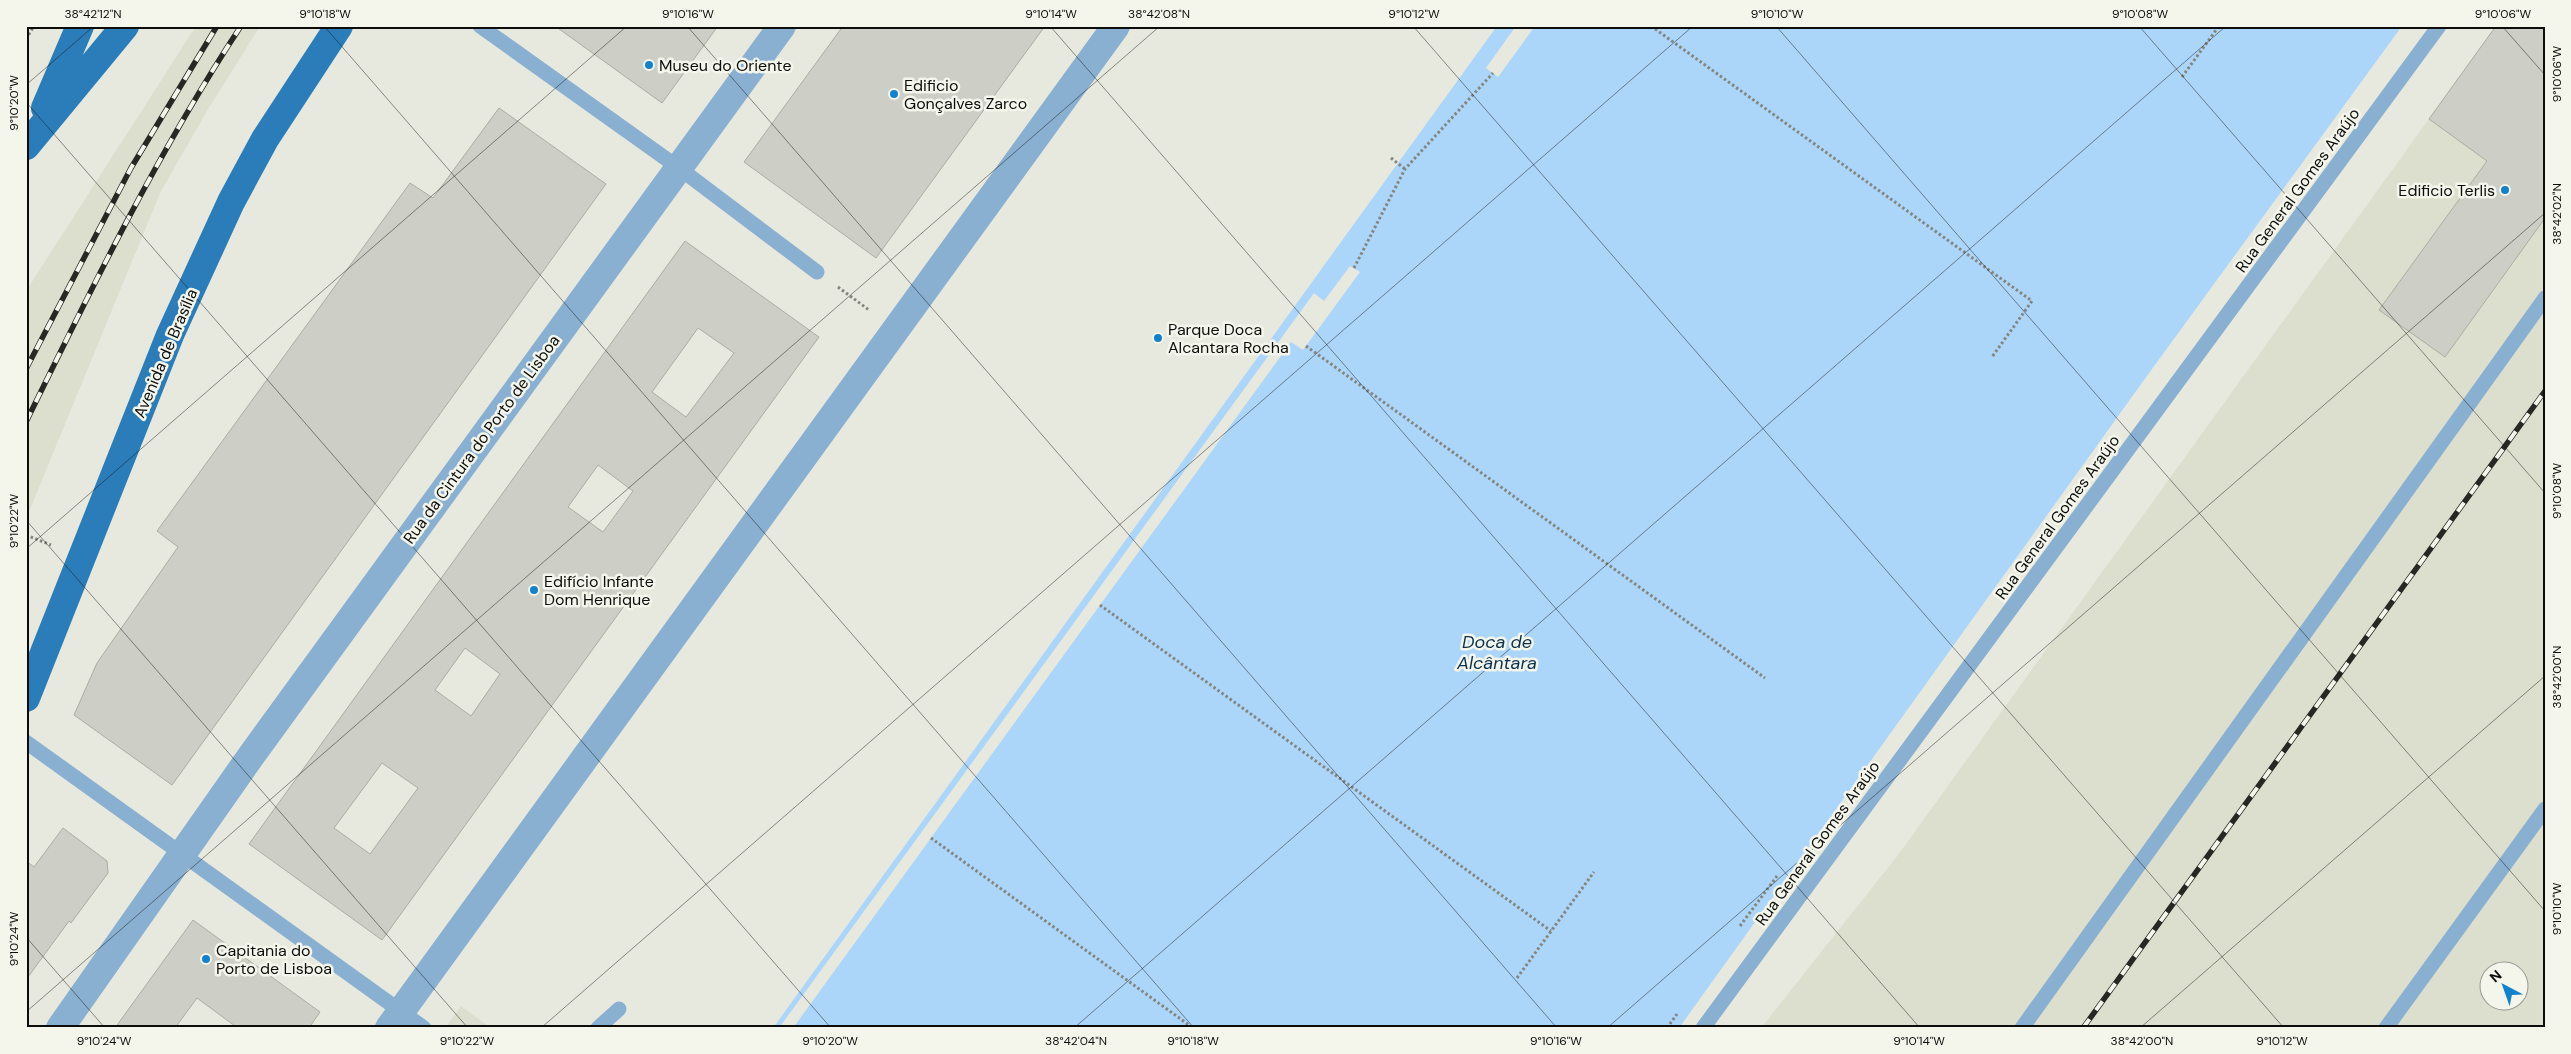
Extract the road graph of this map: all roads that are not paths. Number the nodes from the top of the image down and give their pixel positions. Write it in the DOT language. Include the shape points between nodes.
graph roads {
  1 [pos="80,26"];
  2 [pos="125,26"];
  3 [pos="338,26"];
  4 [pos="480,26"];
  5 [pos="782,26"];
  6 [pos="1116,26"];
  7 [pos="2439,26"];
  8 [pos="30,141"];
  9 [pos="680,168"];
  10 [pos="817,272"];
  11 [pos="2545,298"];
  12 [pos="26,698"];
  13 [pos="26,742"];
  14 [pos="2545,809"];
  15 [pos="183,854"];
  16 [pos="618,1009"];
  17 [pos="395,1019"];
  18 [pos="60,1028"];
  19 [pos="424,1028"];
  20 [pos="598,1028"];
  21 [pos="1703,1028"];
  22 [pos="2022,1028"];
  23 [pos="2386,1028"];
  1 -- 8 [label="main road"];
  2 -- 8 [label="main road"];
  3 -- 12 [label="main road, Avenida de Brasília" via="265,139 231,202 170,335"];
  4 -- 9 [label="lane"];
  5 -- 9 [label="street, Rua da Cintura do Porto de Lisboa"];
  6 -- 17 [label="street"];
  7 -- 21 [label="lane, Rua General Gomes Araújo"];
  9 -- 10 [label="lane"];
  9 -- 15 [label="street, Rua da Cintura do Porto de Lisboa"];
  11 -- 22 [label="lane"];
  13 -- 15 [label="lane"];
  14 -- 23 [label="lane"];
  15 -- 17 [label="lane"];
  15 -- 18 [label="street, Rua da Cintura do Porto de Lisboa"];
  16 -- 20 [label="lane"];
  17 -- 19 [label="lane"];
}
